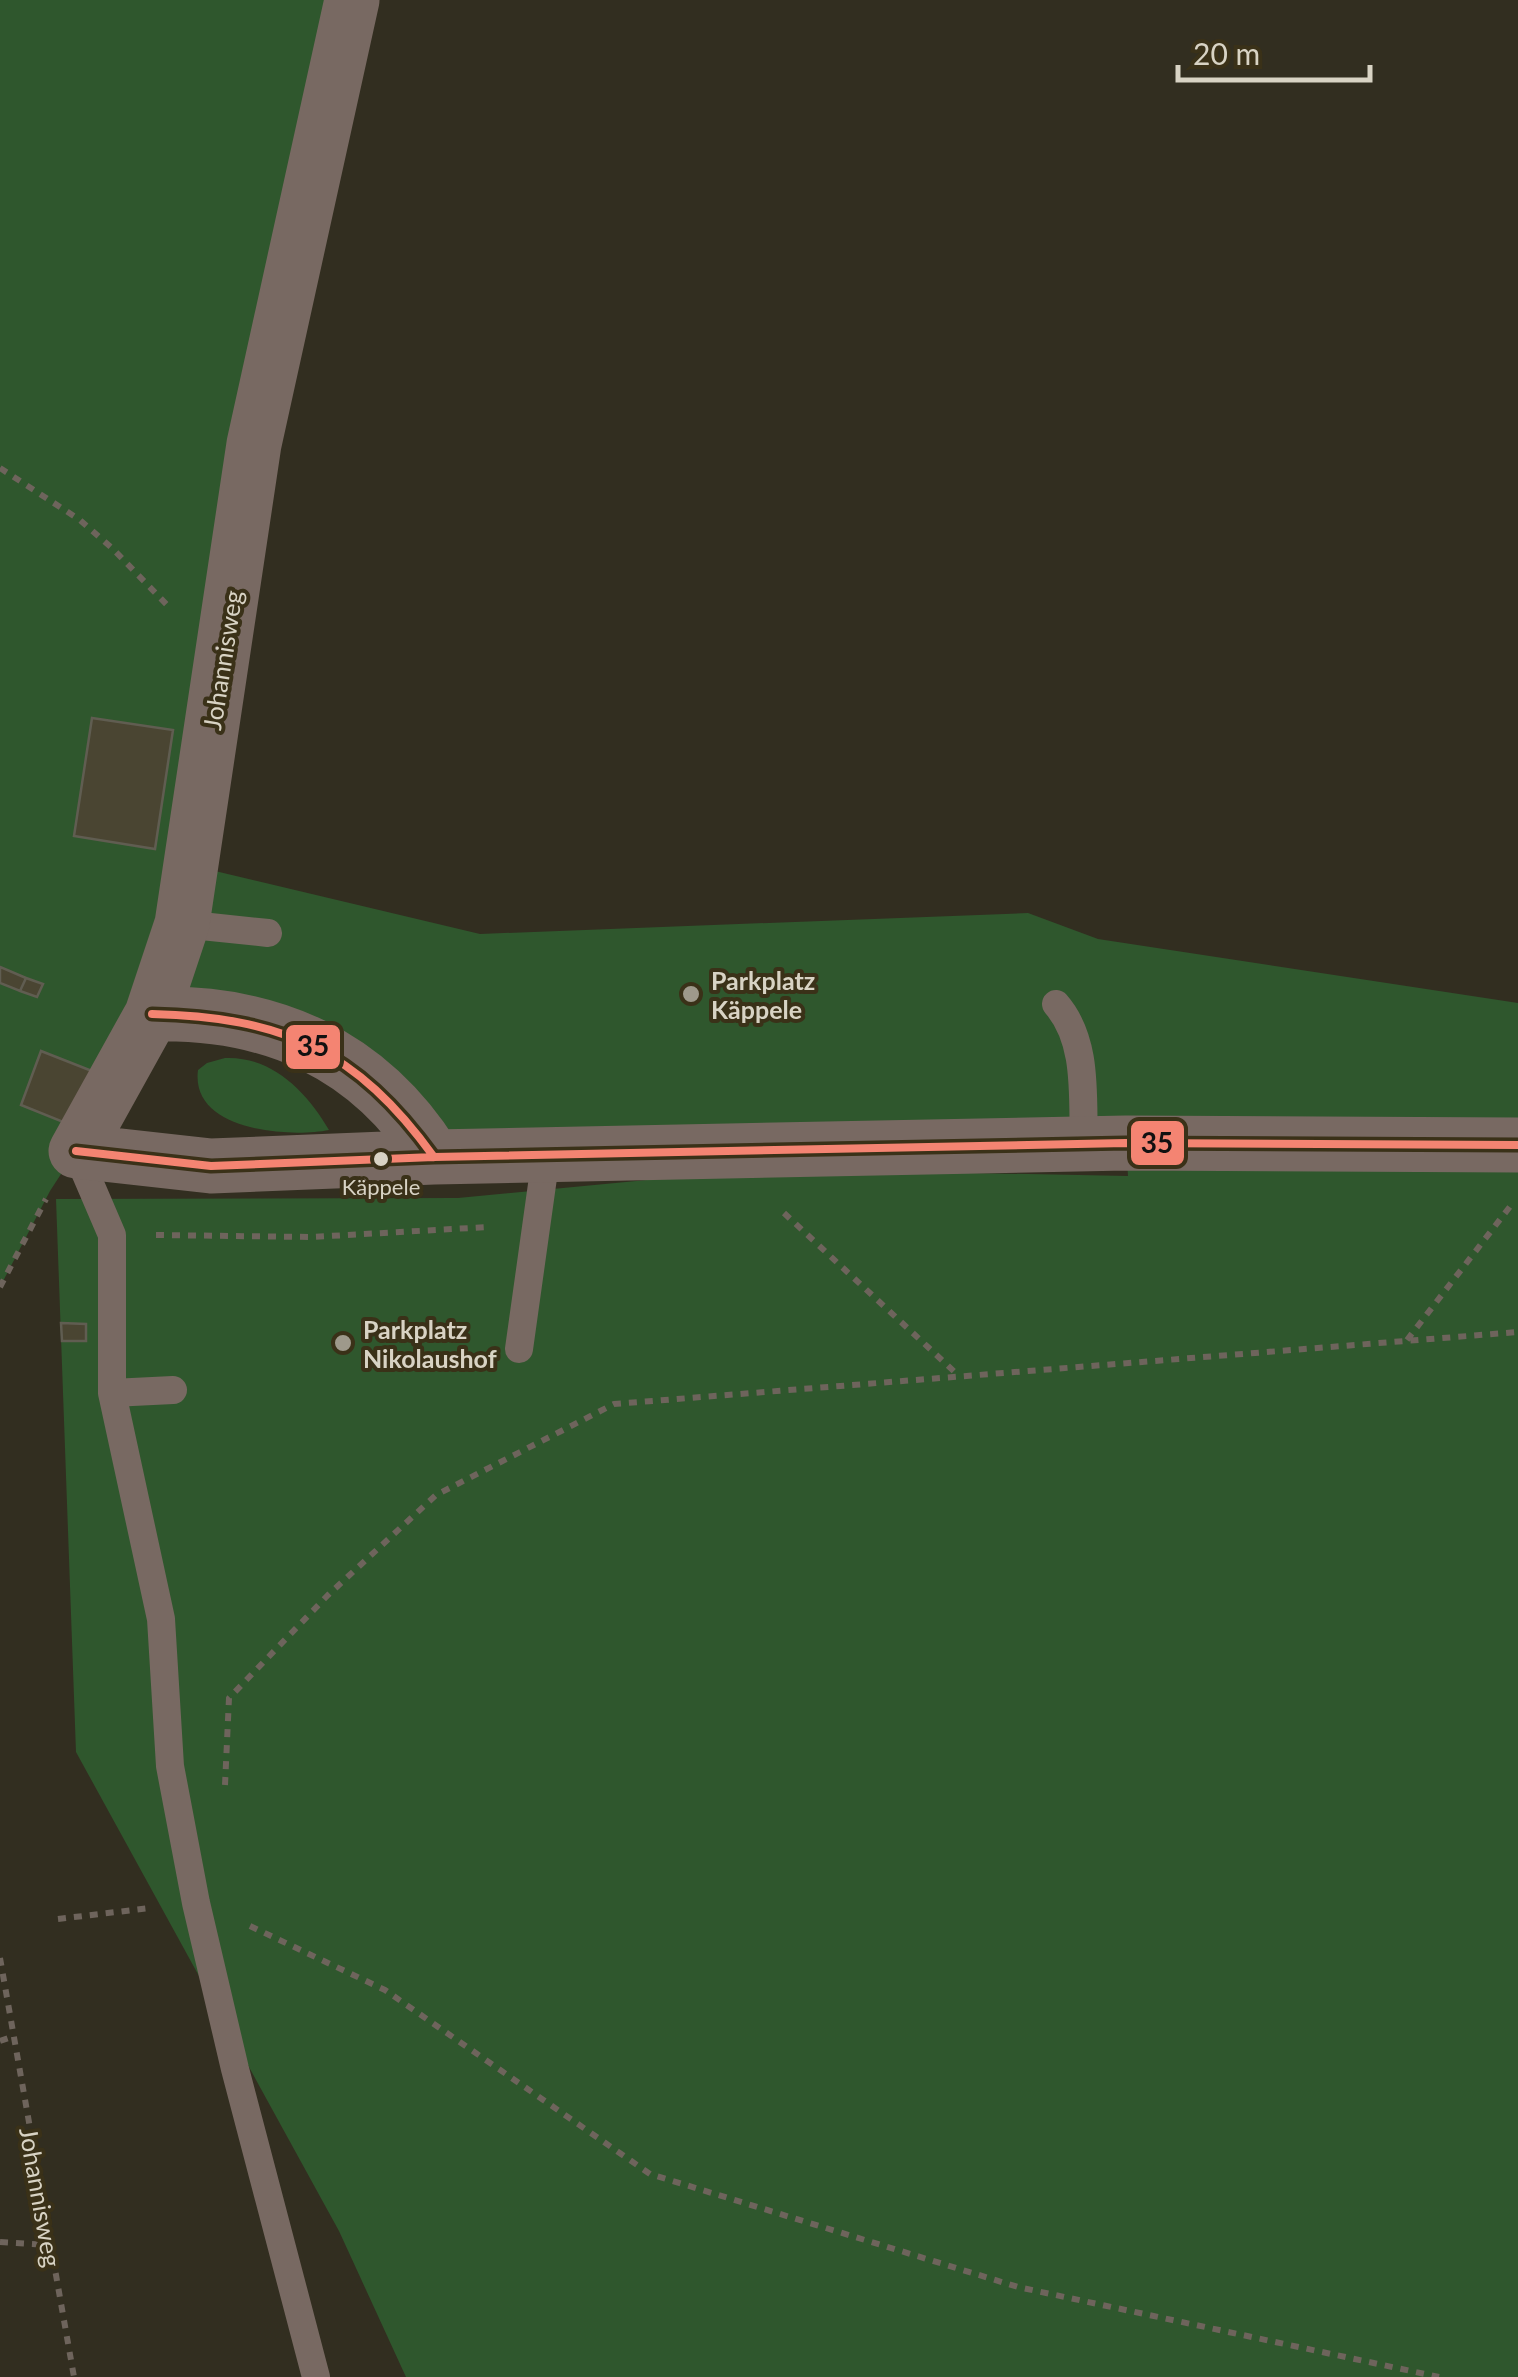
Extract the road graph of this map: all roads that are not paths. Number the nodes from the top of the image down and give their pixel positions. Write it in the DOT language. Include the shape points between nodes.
graph roads {
  1 [pos="352,0"];
  2 [pos="182,924"];
  3 [pos="268,933"];
  4 [pos="1056,1004"];
  5 [pos="152,1014"];
  6 [pos="1518,1145"];
  7 [pos="1084,1146"];
  8 [pos="76,1151"];
  9 [pos="546,1156"];
  10 [pos="434,1157"];
  11 [pos="519,1349"];
  12 [pos="173,1390"];
  13 [pos="112,1393"];
  14 [pos="316,2377"];
  1 -- 2 [label="street, Johannisweg" via="254,444"];
  2 -- 3 [label="lane"];
  2 -- 5 [label="street, Johannisweg"];
  4 -- 7 [label="lane" via="1080,1051"];
  5 -- 8 [label="street, Johannisweg"];
  5 -- 10 [label="street" via="231,1017 333,1054 381,1092"];
  6 -- 7 [label="street"];
  7 -- 9 [label="street"];
  8 -- 10 [label="street" via="212,1166"];
  8 -- 13 [label="lane" via="112,1235"];
  9 -- 10 [label="street"];
  9 -- 11 [label="lane"];
  12 -- 13 [label="lane"];
  13 -- 14 [label="lane" via="160,1619 170,1766 196,1902"];
}
